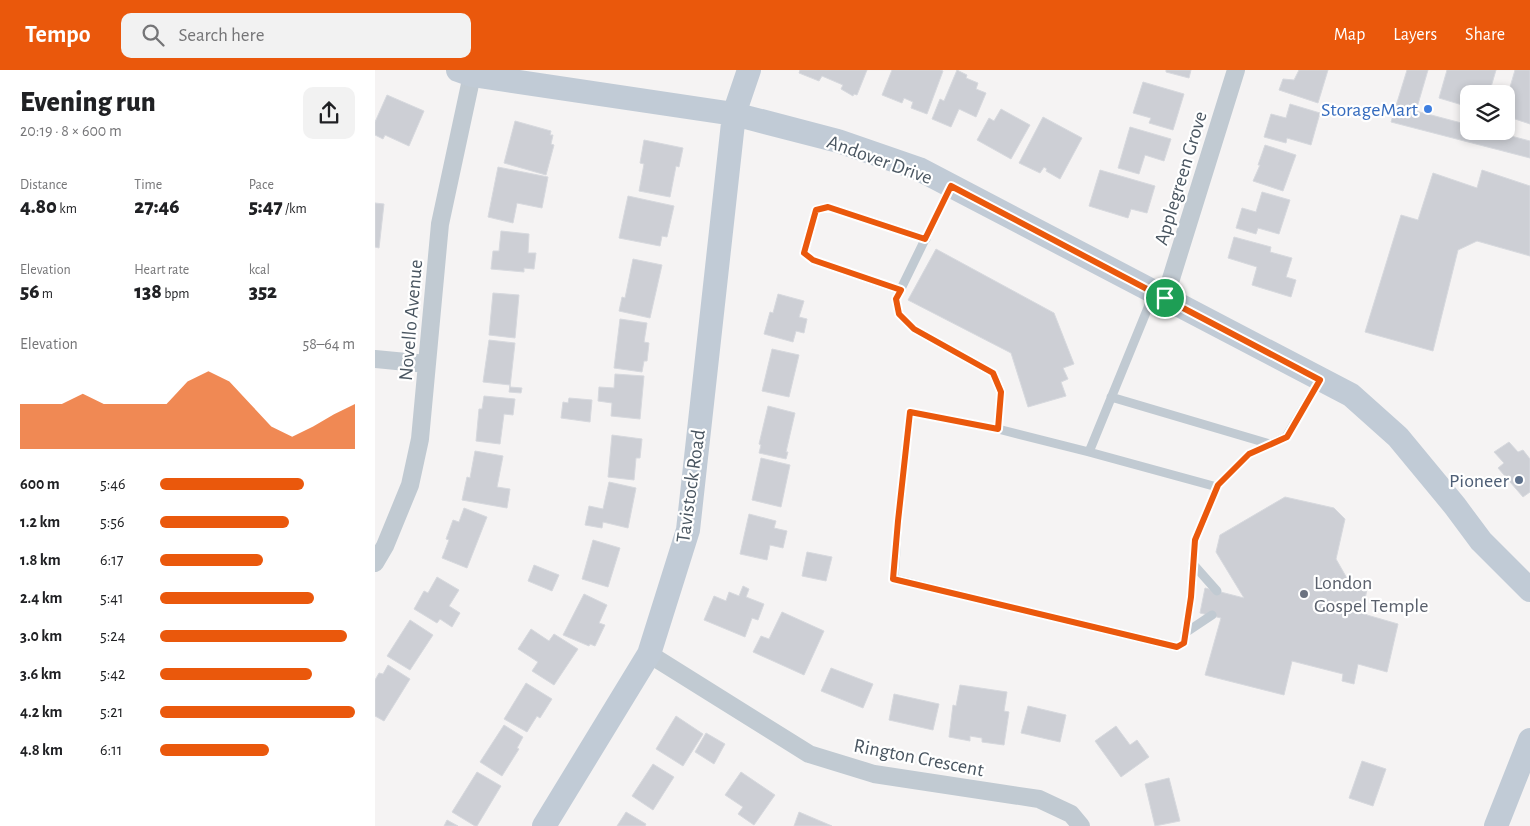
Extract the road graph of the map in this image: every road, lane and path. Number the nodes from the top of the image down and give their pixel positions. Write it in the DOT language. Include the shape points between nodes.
graph roads {
  1 [pos="749,70"];
  2 [pos="1236,70"];
  3 [pos="465,72"];
  4 [pos="734,114"];
  5 [pos="951,186"];
  6 [pos="925,239"];
  7 [pos="901,290"];
  8 [pos="1159,295"];
  9 [pos="375,359"];
  10 [pos="427,364"];
  11 [pos="1320,380"];
  12 [pos="1111,397"];
  13 [pos="998,429"];
  14 [pos="1270,444"];
  15 [pos="1089,452"];
  16 [pos="1217,487"];
  17 [pos="375,562"];
  18 [pos="1193,564"];
  19 [pos="1530,590"];
  20 [pos="1217,591"];
  21 [pos="1211,616"];
  22 [pos="1185,633"];
  23 [pos="649,654"];
  24 [pos="1530,740"];
  25 [pos="544,826"];
  26 [pos="1081,826"];
  27 [pos="1496,826"];
  1 -- 4 [label="street, Tavistock Road"];
  2 -- 8 [label="street, Applegreen Grove"];
  3 -- 4 [label="street, Andover Drive"];
  3 -- 10 [label="street, Novello Avenue" via="441,224"];
  4 -- 5 [label="street, Andover Drive" via="838,141 919,170"];
  4 -- 23 [label="street, Tavistock Road" via="688,530"];
  5 -- 6 [label="lane"];
  5 -- 8 [label="street, Andover Drive"];
  6 -- 7 [label="lane"];
  6 -- 7 [label="lane" via="828,207 816,210 804,253 813,260"];
  7 -- 13 [label="lane" via="896,299 899,314 914,329 993,373 1001,392"];
  8 -- 11 [label="street, Andover Drive"];
  8 -- 12 [label="lane"];
  9 -- 10 [label="street"];
  10 -- 17 [label="street, Novello Avenue" via="420,440 409,485 385,546"];
  11 -- 14 [label="lane" via="1287,437"];
  11 -- 19 [label="street, Andover Drive" via="1351,395 1398,437 1481,541"];
  12 -- 14 [label="lane"];
  12 -- 15 [label="lane"];
  13 -- 15 [label="lane"];
  13 -- 22 [label="lane" via="910,412 893,579 1177,647 1184,643"];
  14 -- 16 [label="lane" via="1249,454"];
  15 -- 16 [label="lane"];
  16 -- 18 [label="lane" via="1195,540"];
  18 -- 20 [label="lane"];
  18 -- 22 [label="lane"];
  21 -- 22 [label="lane"];
  23 -- 25 [label="street, Tavistock Road"];
  23 -- 26 [label="street, Rington Crescent" via="809,754 874,774 1039,799 1071,814"];
  24 -- 27 [label="street"];
}
